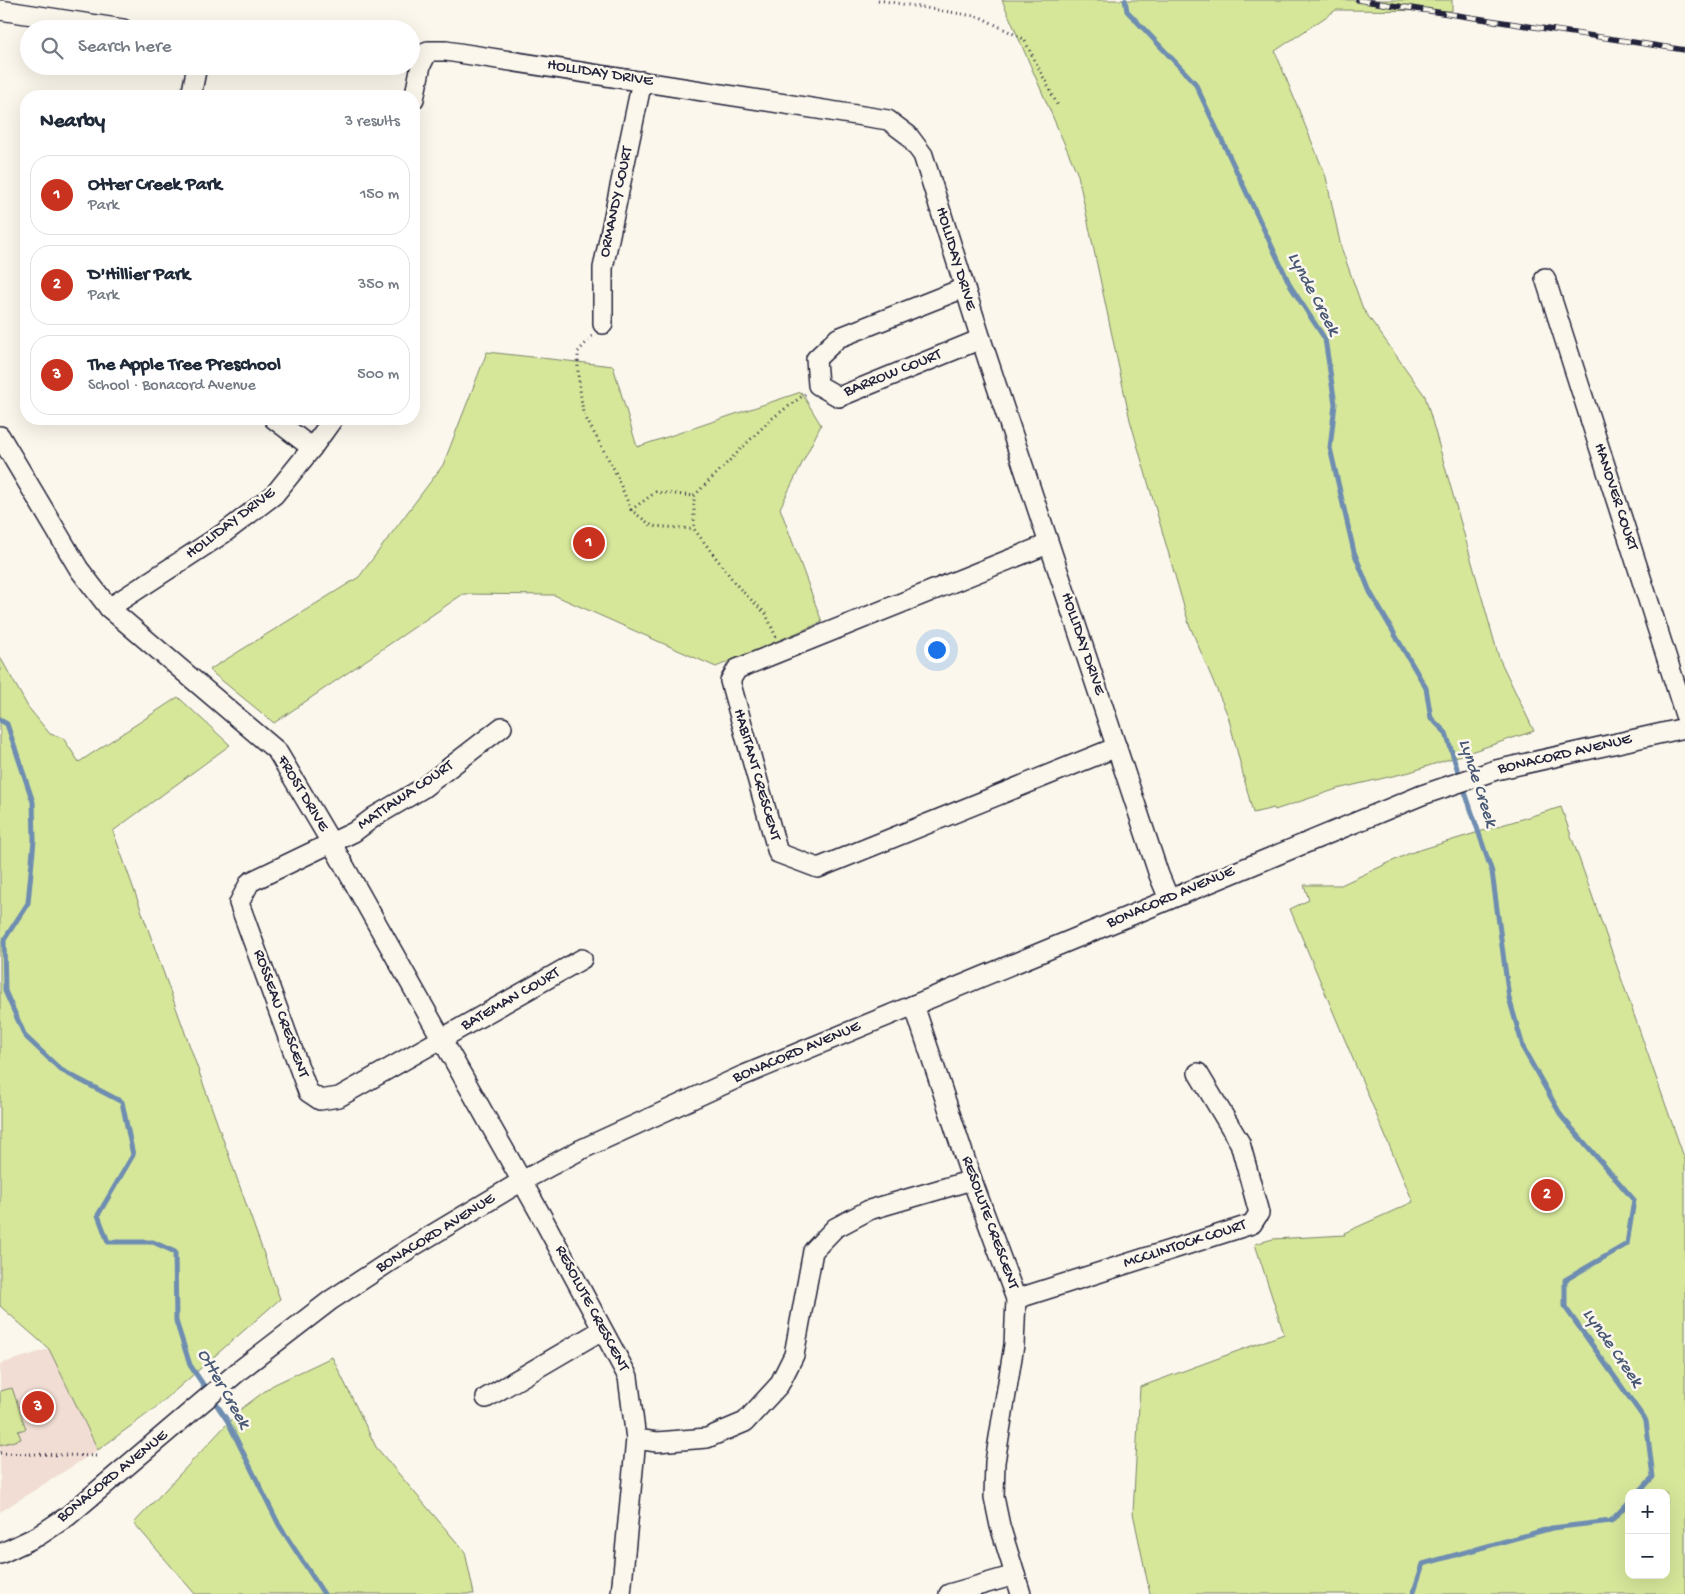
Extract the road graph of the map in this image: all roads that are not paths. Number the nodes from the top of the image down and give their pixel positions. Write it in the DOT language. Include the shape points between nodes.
graph roads {
  1 [pos="0,10"];
  2 [pos="65,20"];
  3 [pos="420,70"];
  4 [pos="195,75"];
  5 [pos="419,75"];
  6 [pos="642,81"];
  7 [pos="192,90"];
  8 [pos="416,90"];
  9 [pos="1545,278"];
  10 [pos="964,288"];
  11 [pos="603,324"];
  12 [pos="981,339"];
  13 [pos="282,425"];
  14 [pos="329,425"];
  15 [pos="0,436"];
  16 [pos="312,448"];
  17 [pos="1048,544"];
  18 [pos="109,608"];
  19 [pos="1685,715"];
  20 [pos="502,727"];
  21 [pos="1685,728"];
  22 [pos="1117,747"];
  23 [pos="332,844"];
  24 [pos="1170,899"];
  25 [pos="582,959"];
  26 [pos="914,1005"];
  27 [pos="441,1040"];
  28 [pos="1198,1073"];
  29 [pos="522,1180"];
  30 [pos="972,1180"];
  31 [pos="1016,1299"];
  32 [pos="602,1330"];
  33 [pos="486,1398"];
  34 [pos="636,1439"];
  35 [pos="0,1554"];
  36 [pos="1015,1575"];
  37 [pos="621,1594"];
  38 [pos="949,1594"];
  39 [pos="1022,1594"];
  1 -- 2 [label="street"];
  3 -- 6 [label="street, HOLLIDAY DRIVE" via="428,51 446,51"];
  4 -- 7 [label="street"];
  5 -- 8 [label="street, HOLLIDAY DRIVE"];
  6 -- 10 [label="street, HOLLIDAY DRIVE" via="888,120 908,135 923,155"];
  6 -- 11 [label="street, ORMANDY COURT" via="603,268"];
  9 -- 19 [label="street, HANOVER COURT"];
  10 -- 12 [label="street, HOLLIDAY DRIVE"];
  10 -- 12 [label="street, BARROW COURT" via="838,338 816,359 818,385 839,397"];
  12 -- 17 [label="street, HOLLIDAY DRIVE"];
  13 -- 16 [label="street"];
  14 -- 16 [label="street, HOLLIDAY DRIVE"];
  15 -- 18 [label="street, FROST DRIVE" via="79,569"];
  16 -- 18 [label="street, HOLLIDAY DRIVE" via="274,495"];
  17 -- 22 [label="street, HOLLIDAY DRIVE"];
  17 -- 22 [label="street, HABITANT CRESCENT" via="738,669 730,681 778,853 818,868"];
  18 -- 23 [label="street, FROST DRIVE" via="277,751"];
  20 -- 23 [label="street, MATTAWA COURT" via="423,788"];
  21 -- 24 [label="street, BONACORD AVENUE" via="1496,770 1422,795"];
  22 -- 24 [label="street, HOLLIDAY DRIVE"];
  23 -- 27 [label="street, FROST DRIVE"];
  23 -- 27 [label="street, ROSSEAU CRESCENT" via="250,882 239,903 308,1092 320,1100 339,1097"];
  24 -- 26 [label="street, BONACORD AVENUE"];
  25 -- 27 [label="street, BATEMAN COURT"];
  26 -- 29 [label="street, BONACORD AVENUE" via="742,1076"];
  26 -- 30 [label="street, RESOLUTE CRESCENT"];
  27 -- 29 [label="street, FROST DRIVE"];
  28 -- 31 [label="street, MCCLINTOCK COURT" via="1240,1144 1259,1213 1252,1224"];
  29 -- 32 [label="street, RESOLUTE CRESCENT"];
  29 -- 35 [label="street, BONACORD AVENUE" via="331,1300 240,1370 68,1516 38,1536"];
  30 -- 31 [label="street, RESOLUTE CRESCENT"];
  30 -- 34 [label="street" via="868,1210 835,1228 813,1251 794,1355 779,1385 745,1422 708,1438 657,1442"];
  31 -- 36 [label="street, RESOLUTE CRESCENT" via="1014,1345 995,1462 994,1498"];
  32 -- 33 [label="street"];
  32 -- 34 [label="street, RESOLUTE CRESCENT" via="628,1377"];
  34 -- 37 [label="street, RESOLUTE CRESCENT"];
  36 -- 38 [label="street"];
  36 -- 39 [label="street, RESOLUTE CRESCENT"];
}
